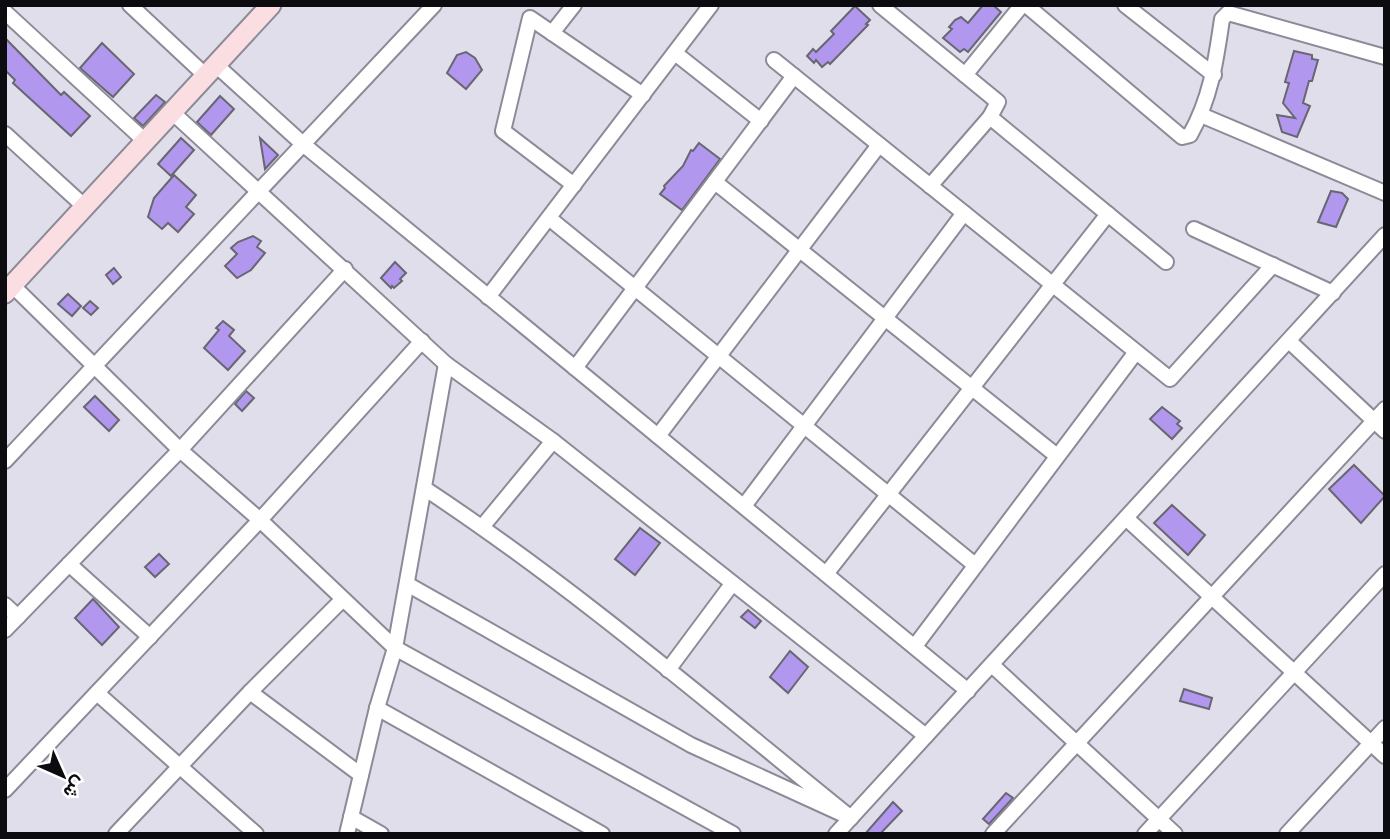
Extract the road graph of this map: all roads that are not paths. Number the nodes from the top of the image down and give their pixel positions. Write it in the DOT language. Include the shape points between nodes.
graph roads {
  1 [pos="130,5"];
  2 [pos="271,5"];
  3 [pos="434,5"];
  4 [pos="574,5"];
  5 [pos="711,5"];
  6 [pos="880,5"];
  7 [pos="1024,5"];
  8 [pos="1125,5"];
  9 [pos="5,12"];
  10 [pos="530,12"];
  11 [pos="552,33"];
  12 [pos="675,53"];
  13 [pos="1385,57"];
  14 [pos="774,60"];
  15 [pos="211,70"];
  16 [pos="965,75"];
  17 [pos="1214,75"];
  18 [pos="794,76"];
  19 [pos="643,95"];
  20 [pos="172,112"];
  21 [pos="1201,115"];
  22 [pos="990,117"];
  23 [pos="761,121"];
  24 [pos="5,134"];
  25 [pos="145,141"];
  26 [pos="304,145"];
  27 [pos="880,145"];
  28 [pos="715,182"];
  29 [pos="574,185"];
  30 [pos="930,186"];
  31 [pos="260,193"];
  32 [pos="1385,193"];
  33 [pos="85,207"];
  34 [pos="964,214"];
  35 [pos="1108,214"];
  36 [pos="549,218"];
  37 [pos="1194,229"];
  38 [pos="1385,236"];
  39 [pos="799,250"];
  40 [pos="1166,262"];
  41 [pos="1273,265"];
  42 [pos="345,270"];
  43 [pos="1053,285"];
  44 [pos="636,288"];
  45 [pos="9,289"];
  46 [pos="1333,293"];
  47 [pos="488,297"];
  48 [pos="885,319"];
  49 [pos="422,341"];
  50 [pos="1289,341"];
  51 [pos="1136,352"];
  52 [pos="719,356"];
  53 [pos="446,364"];
  54 [pos="94,366"];
  55 [pos="575,368"];
  56 [pos="972,388"];
  57 [pos="1385,409"];
  58 [pos="804,426"];
  59 [pos="1379,426"];
  60 [pos="658,436"];
  61 [pos="553,441"];
  62 [pos="180,450"];
  63 [pos="1057,456"];
  64 [pos="5,461"];
  65 [pos="424,488"];
  66 [pos="889,494"];
  67 [pos="744,506"];
  68 [pos="1126,518"];
  69 [pos="260,520"];
  70 [pos="482,527"];
  71 [pos="69,564"];
  72 [pos="975,565"];
  73 [pos="826,574"];
  74 [pos="1385,574"];
  75 [pos="407,584"];
  76 [pos="732,584"];
  77 [pos="1212,596"];
  78 [pos="342,600"];
  79 [pos="5,605"];
  80 [pos="18,617"];
  81 [pos="5,630"];
  82 [pos="150,637"];
  83 [pos="915,646"];
  84 [pos="395,648"];
  85 [pos="992,665"];
  86 [pos="668,670"];
  87 [pos="1294,671"];
  88 [pos="968,691"];
  89 [pos="97,692"];
  90 [pos="250,692"];
  91 [pos="377,708"];
  92 [pos="1385,728"];
  93 [pos="926,736"];
  94 [pos="1078,742"];
  95 [pos="1370,743"];
  96 [pos="1385,756"];
  97 [pos="178,767"];
  98 [pos="361,775"];
  99 [pos="5,790"];
  100 [pos="351,817"];
  101 [pos="851,818"];
  102 [pos="1158,819"];
  103 [pos="120,832"];
  104 [pos="256,834"];
  105 [pos="347,834"];
  106 [pos="382,834"];
  107 [pos="602,834"];
  108 [pos="733,834"];
  109 [pos="836,834"];
  110 [pos="993,834"];
  111 [pos="1145,834"];
  112 [pos="1175,834"];
  113 [pos="1287,834"];
  1 -- 15 [label="street"];
  2 -- 15 [label="street"];
  3 -- 26 [label="street"];
  4 -- 11 [label="street"];
  5 -- 12 [label="street"];
  6 -- 16 [label="street"];
  7 -- 16 [label="street"];
  7 -- 21 [label="street" via="1182,137 1190,135"];
  8 -- 17 [label="street"];
  9 -- 25 [label="street"];
  10 -- 11 [label="street"];
  10 -- 29 [label="street" via="503,131"];
  11 -- 19 [label="street"];
  12 -- 19 [label="street"];
  12 -- 23 [label="street"];
  13 -- 17 [label="street" via="1228,13 1222,19"];
  14 -- 18 [label="street"];
  15 -- 20 [label="street"];
  15 -- 26 [label="street"];
  16 -- 22 [label="street" via="998,102"];
  17 -- 21 [label="street"];
  18 -- 23 [label="street"];
  18 -- 27 [label="street"];
  19 -- 29 [label="street"];
  20 -- 25 [label="street"];
  20 -- 31 [label="street"];
  21 -- 32 [label="street"];
  22 -- 30 [label="street"];
  22 -- 35 [label="street"];
  23 -- 28 [label="street"];
  24 -- 33 [label="street"];
  25 -- 33 [label="street"];
  26 -- 31 [label="street"];
  26 -- 47 [label="street"];
  27 -- 30 [label="street"];
  27 -- 39 [label="street"];
  28 -- 39 [label="street"];
  28 -- 44 [label="street"];
  29 -- 36 [label="street"];
  30 -- 34 [label="street"];
  31 -- 42 [label="street"];
  31 -- 54 [label="street"];
  33 -- 45 [label="street"];
  34 -- 43 [label="street"];
  34 -- 48 [label="street"];
  35 -- 40 [label="street"];
  35 -- 43 [label="street"];
  36 -- 44 [label="street"];
  36 -- 47 [label="street"];
  37 -- 41 [label="street"];
  38 -- 46 [label="street"];
  39 -- 48 [label="street"];
  39 -- 52 [label="street"];
  41 -- 46 [label="street"];
  41 -- 51 [label="street" via="1170,379"];
  42 -- 49 [label="street"];
  42 -- 62 [label="street"];
  43 -- 51 [label="street"];
  43 -- 56 [label="street"];
  44 -- 52 [label="street"];
  44 -- 55 [label="street"];
  45 -- 54 [label="street"];
  46 -- 50 [label="street"];
  47 -- 55 [label="street"];
  48 -- 56 [label="street"];
  48 -- 58 [label="street"];
  49 -- 53 [label="street"];
  49 -- 69 [label="street"];
  50 -- 59 [label="street"];
  50 -- 68 [label="street"];
  51 -- 63 [label="street"];
  52 -- 58 [label="street"];
  52 -- 60 [label="street"];
  53 -- 61 [label="street"];
  53 -- 65 [label="street"];
  54 -- 62 [label="street"];
  54 -- 64 [label="street"];
  55 -- 60 [label="street"];
  56 -- 63 [label="street"];
  56 -- 66 [label="street"];
  57 -- 59 [label="street"];
  58 -- 66 [label="street"];
  58 -- 67 [label="street"];
  59 -- 77 [label="street"];
  60 -- 67 [label="street"];
  61 -- 70 [label="street"];
  61 -- 76 [label="street"];
  62 -- 69 [label="street"];
  62 -- 71 [label="street"];
  63 -- 72 [label="street"];
  65 -- 70 [label="street"];
  65 -- 75 [label="street"];
  66 -- 72 [label="street"];
  66 -- 73 [label="street"];
  67 -- 73 [label="street"];
  68 -- 77 [label="street"];
  68 -- 85 [label="street"];
  69 -- 78 [label="street"];
  69 -- 82 [label="street"];
  70 -- 86 [label="street"];
  71 -- 80 [label="street"];
  71 -- 82 [label="street"];
  72 -- 83 [label="street"];
  73 -- 83 [label="street"];
  74 -- 87 [label="street"];
  75 -- 84 [label="street"];
  75 -- 101 [label="street" via="691,745"];
  76 -- 86 [label="street"];
  76 -- 93 [label="street"];
  77 -- 87 [label="street"];
  77 -- 94 [label="street"];
  78 -- 84 [label="street"];
  78 -- 90 [label="street"];
  79 -- 80 [label="street"];
  80 -- 81 [label="street"];
  82 -- 89 [label="street"];
  83 -- 88 [label="street"];
  84 -- 91 [label="street"];
  84 -- 108 [label="street"];
  85 -- 88 [label="street"];
  85 -- 94 [label="street"];
  86 -- 101 [label="street"];
  87 -- 95 [label="street"];
  87 -- 102 [label="street"];
  88 -- 93 [label="street"];
  89 -- 97 [label="street"];
  89 -- 99 [label="street"];
  90 -- 97 [label="street"];
  90 -- 98 [label="street"];
  91 -- 98 [label="street"];
  91 -- 107 [label="street"];
  92 -- 95 [label="street"];
  93 -- 101 [label="street"];
  94 -- 102 [label="street"];
  94 -- 110 [label="street"];
  95 -- 96 [label="street"];
  95 -- 113 [label="street"];
  97 -- 103 [label="street"];
  97 -- 104 [label="street"];
  98 -- 100 [label="street"];
  100 -- 105 [label="street"];
  100 -- 106 [label="street"];
  101 -- 109 [label="street"];
  102 -- 111 [label="street"];
  102 -- 112 [label="street"];
}
